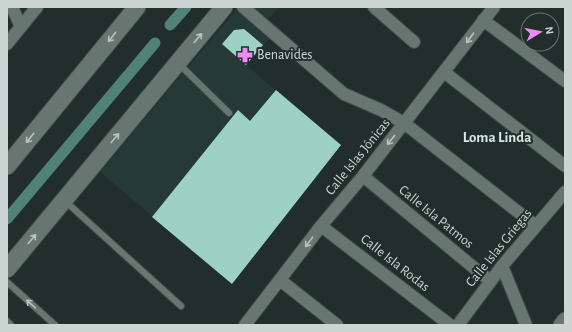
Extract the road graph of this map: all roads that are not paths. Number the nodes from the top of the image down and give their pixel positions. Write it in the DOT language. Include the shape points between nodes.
graph roads {
  1 [pos="12,7"];
  2 [pos="37,7"];
  3 [pos="136,7"];
  4 [pos="224,7"];
  5 [pos="243,7"];
  6 [pos="374,7"];
  7 [pos="494,7"];
  8 [pos="484,20"];
  9 [pos="21,27"];
  10 [pos="414,42"];
  11 [pos="7,44"];
  12 [pos="177,63"];
  13 [pos="444,72"];
  14 [pos="565,81"];
  15 [pos="229,112"];
  16 [pos="404,123"];
  17 [pos="7,166"];
  18 [pos="565,166"];
  19 [pos="363,176"];
  20 [pos="565,192"];
  21 [pos="64,200"];
  22 [pos="321,226"];
  23 [pos="536,226"];
  24 [pos="502,266"];
  25 [pos="7,268"];
  26 [pos="280,280"];
  27 [pos="490,281"];
  28 [pos="7,282"];
  29 [pos="181,306"];
  30 [pos="565,320"];
  31 [pos="7,322"];
  32 [pos="11,325"];
  33 [pos="55,325"];
  34 [pos="244,325"];
  35 [pos="337,325"];
  36 [pos="450,325"];
  37 [pos="458,325"];
  38 [pos="526,325"];
  39 [pos="561,325"];
  1 -- 9 [label="street"];
  2 -- 9 [label="street"];
  3 -- 17 [label="main road, one-way"];
  12 -- 4 [label="main road, one-way"];
  5 -- 16 [label="street" via="344,94"];
  6 -- 10 [label="street"];
  7 -- 8 [label="street, Calle Islas Jónicas"];
  8 -- 13 [label="street, Calle Islas Jónicas, one-way"];
  8 -- 14 [label="street"];
  9 -- 11 [label="street"];
  12 -- 15 [label="lane"];
  21 -- 12 [label="main road, one-way"];
  13 -- 16 [label="street, Calle Islas Jónicas"];
  13 -- 18 [label="street"];
  16 -- 19 [label="street, Calle Islas Jónicas, one-way"];
  16 -- 23 [label="street"];
  19 -- 22 [label="street, Calle Islas Jónicas"];
  19 -- 27 [label="street, Calle Isla Patmos"];
  20 -- 23 [label="street, Calle Islas Griegas"];
  25 -- 21 [label="main road, one-way"];
  21 -- 29 [label="lane"];
  22 -- 26 [label="street, Calle Islas Jónicas, one-way"];
  22 -- 36 [label="street, Calle Isla Rodas"];
  23 -- 24 [label="street, Calle Islas Griegas"];
  24 -- 27 [label="street, Calle Islas Griegas"];
  24 -- 38 [label="street"];
  26 -- 34 [label="street, Calle Islas Jónicas"];
  26 -- 35 [label="street"];
  27 -- 37 [label="street, Calle Islas Griegas"];
  33 -- 28 [label="lane, one-way"];
  30 -- 39 [label="street"];
  31 -- 32 [label="lane"];
}
